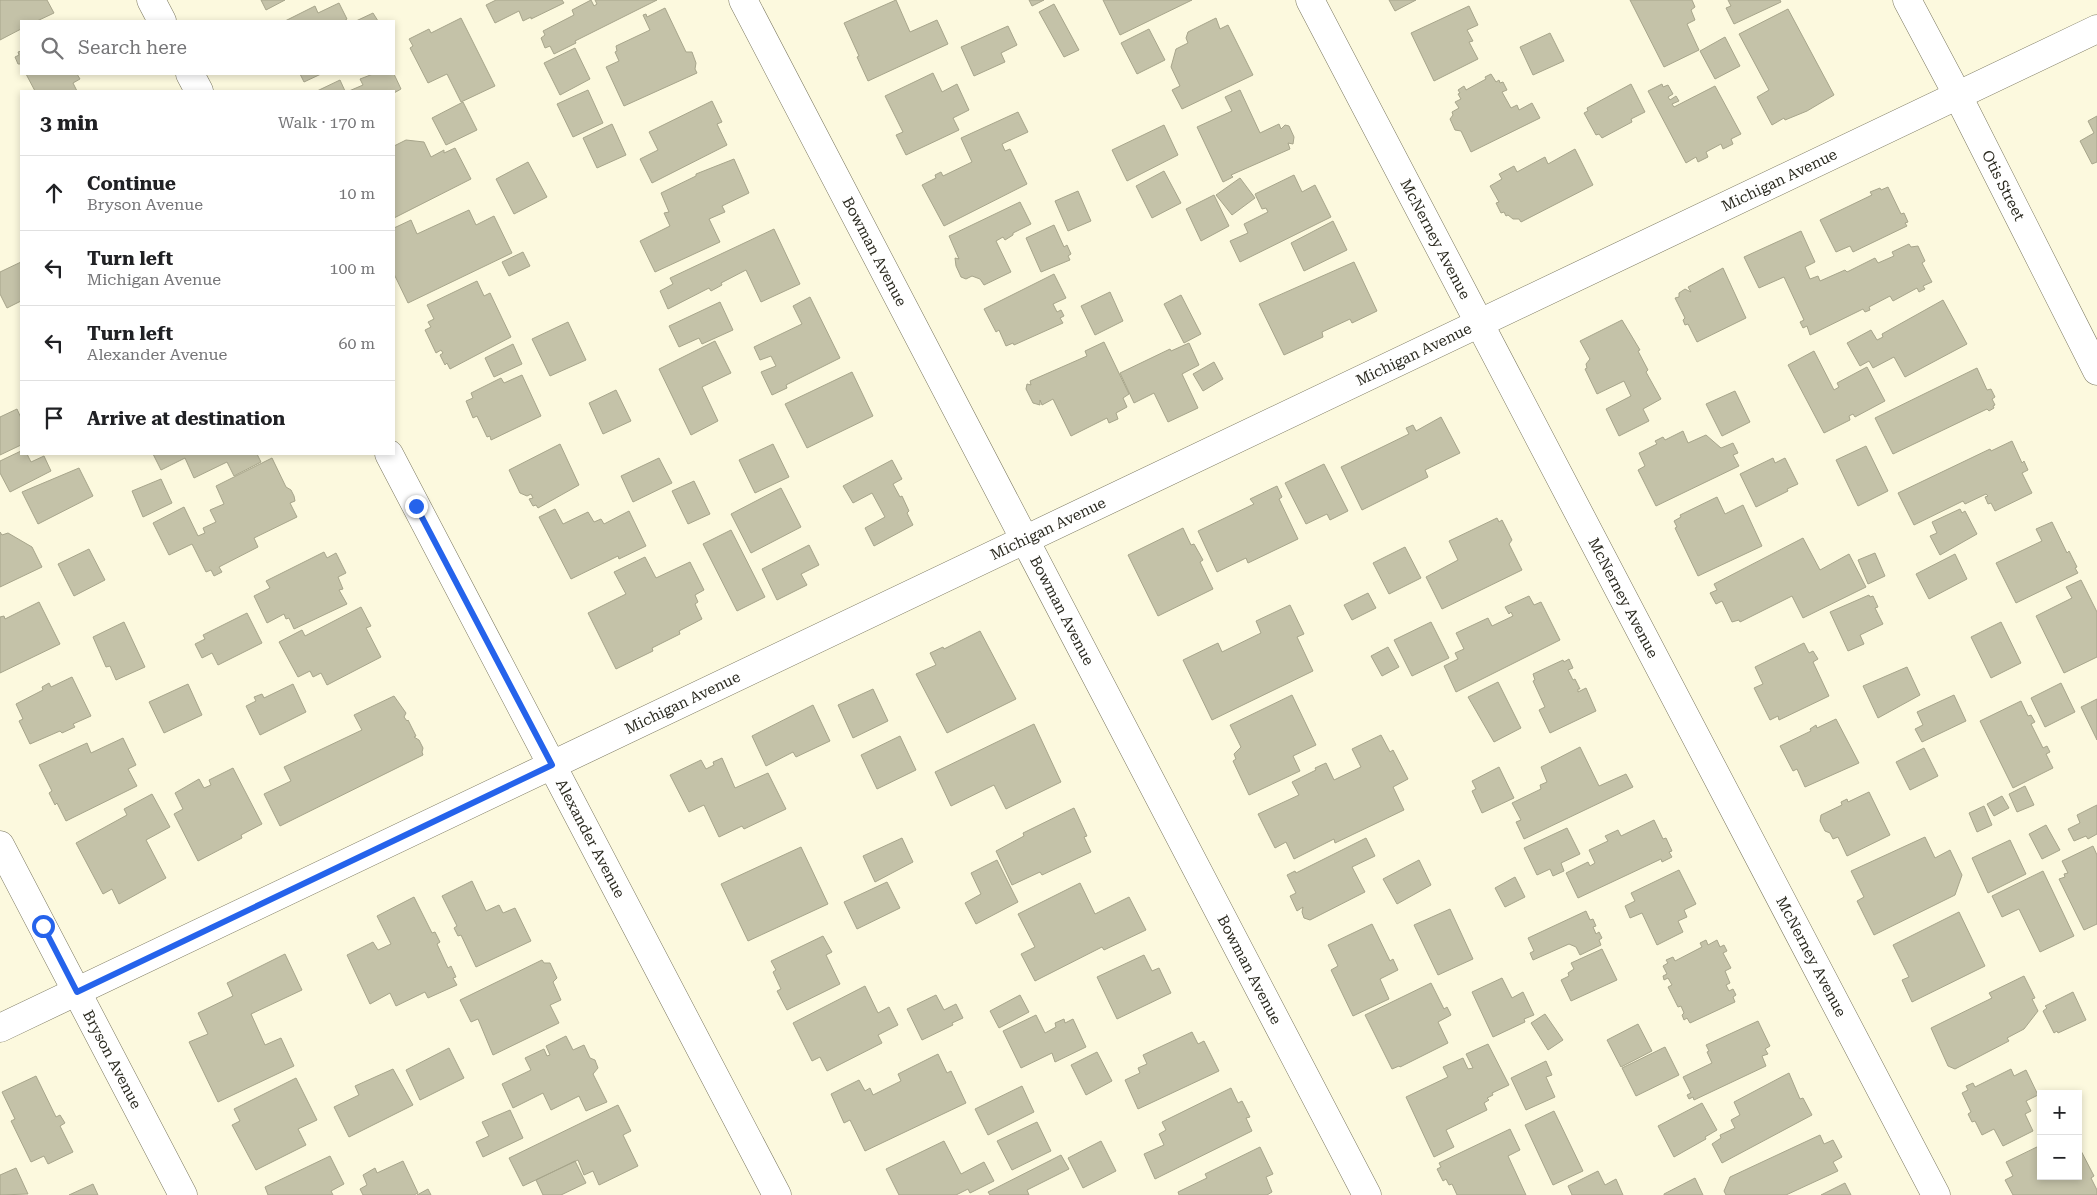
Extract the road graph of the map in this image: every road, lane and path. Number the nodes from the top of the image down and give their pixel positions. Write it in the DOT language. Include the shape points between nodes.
graph roads {
  1 [pos="151,0"];
  2 [pos="743,0"];
  3 [pos="1310,0"];
  4 [pos="1907,0"];
  5 [pos="161,20"];
  6 [pos="2097,29"];
  7 [pos="191,75"];
  8 [pos="198,90"];
  9 [pos="1958,96"];
  10 [pos="1480,323"];
  11 [pos="2097,371"];
  12 [pos="390,455"];
  13 [pos="1025,540"];
  14 [pos="552,765"];
  15 [pos="0,845"];
  16 [pos="77,992"];
  17 [pos="0,1028"];
  18 [pos="183,1195"];
  19 [pos="777,1195"];
  20 [pos="1367,1195"];
  21 [pos="1936,1195"];
  1 -- 5 [label="street"];
  2 -- 13 [label="street, Bowman Avenue"];
  3 -- 10 [label="street, McNerney Avenue"];
  4 -- 9 [label="street, Otis Street"];
  6 -- 9 [label="street, Michigan Avenue"];
  7 -- 8 [label="street"];
  9 -- 10 [label="street, Michigan Avenue"];
  9 -- 11 [label="street, Otis Street"];
  10 -- 13 [label="street, Michigan Avenue"];
  10 -- 21 [label="street, McNerney Avenue"];
  12 -- 14 [label="street, Alexander Avenue"];
  13 -- 14 [label="street, Michigan Avenue"];
  13 -- 20 [label="street, Bowman Avenue"];
  14 -- 16 [label="street, Michigan Avenue"];
  14 -- 19 [label="street, Alexander Avenue"];
  15 -- 16 [label="street, Bryson Avenue"];
  16 -- 17 [label="street, Michigan Avenue"];
  16 -- 18 [label="street, Bryson Avenue"];
}
